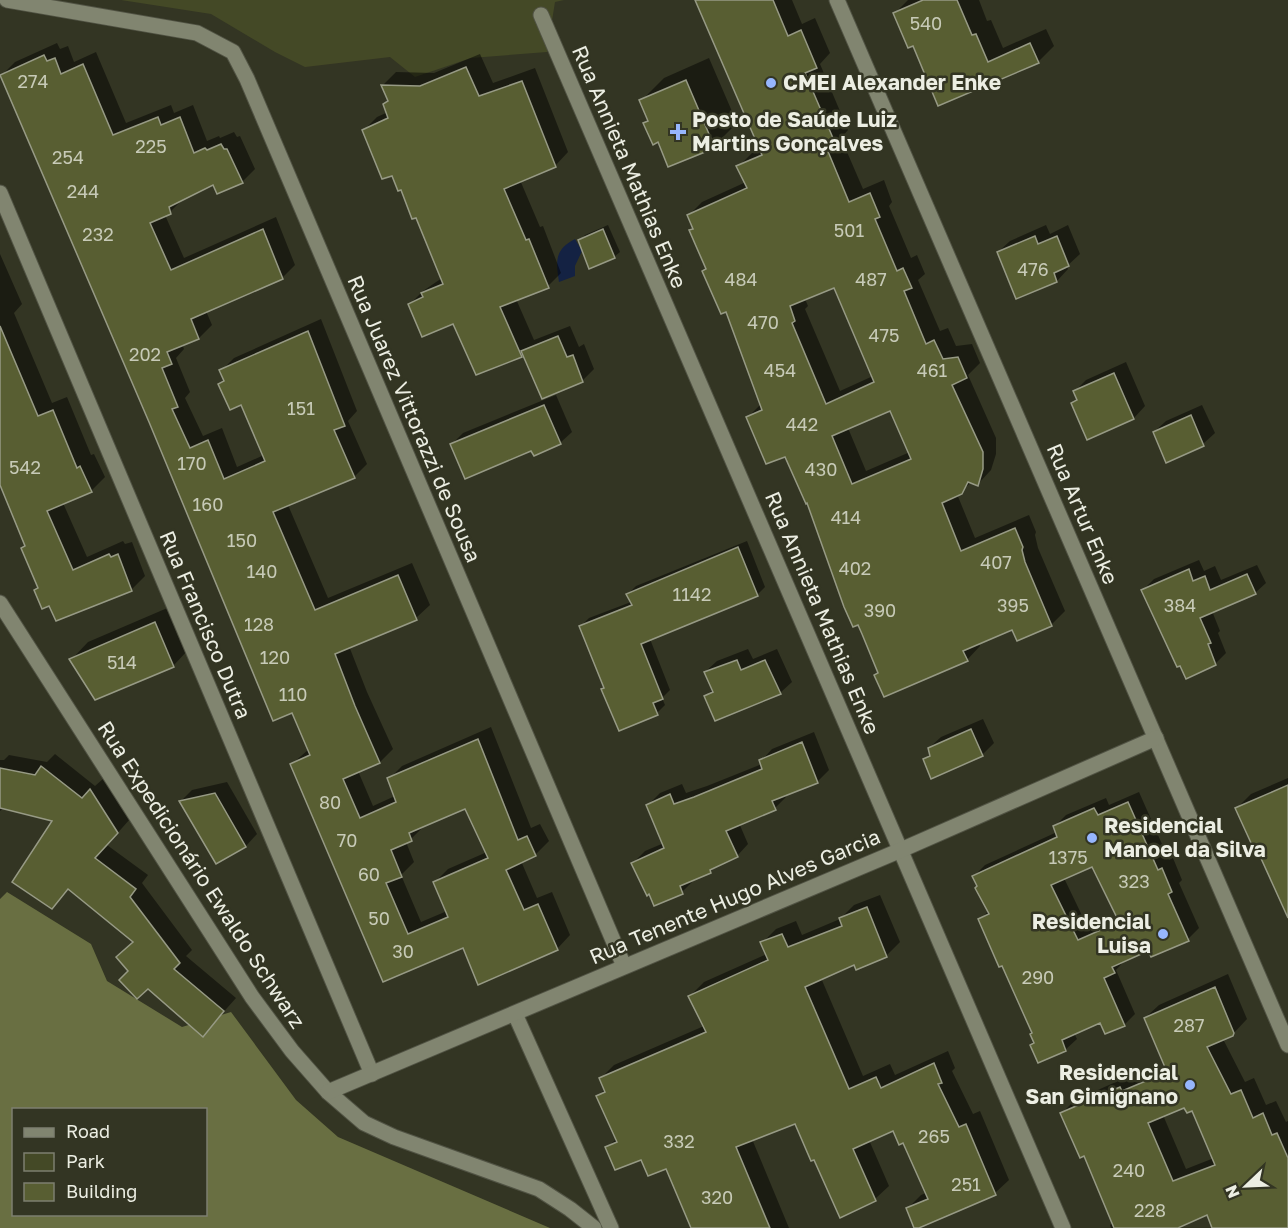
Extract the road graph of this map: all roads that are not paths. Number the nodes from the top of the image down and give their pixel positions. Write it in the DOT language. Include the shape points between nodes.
graph roads {
  1 [pos="8,0"];
  2 [pos="837,0"];
  3 [pos="541,15"];
  4 [pos="0,193"];
  5 [pos="0,603"];
  6 [pos="1156,738"];
  7 [pos="901,850"];
  8 [pos="624,966"];
  9 [pos="515,1014"];
  10 [pos="1288,1045"];
  11 [pos="372,1074"];
  12 [pos="328,1092"];
  13 [pos="594,1228"];
  14 [pos="611,1228"];
  15 [pos="1063,1228"];
  1 -- 8 [label="street, Rua Juarez Vittorazzi de Sousa" via="197,33 233,52"];
  2 -- 6 [label="street, Rua Artur Enke"];
  3 -- 7 [label="street, Rua Annieta Mathias Enke"];
  4 -- 11 [label="street, Rua Francisco Dutra"];
  5 -- 12 [label="street, Rua Expedicionário Ewaldo Schwarz" via="252,997 292,1052"];
  6 -- 7 [label="street, Rua Tenente Hugo Alves Garcia"];
  6 -- 10 [label="street, Rua Artur Enke"];
  7 -- 8 [label="street, Rua Tenente Hugo Alves Garcia"];
  7 -- 15 [label="street, Rua Annieta Mathias Enke"];
  8 -- 9 [label="street, Rua Tenente Hugo Alves Garcia"];
  9 -- 11 [label="street, Rua Tenente Hugo Alves Garcia"];
  9 -- 14 [label="street"];
  11 -- 12 [label="street, Rua Tenente Hugo Alves Garcia"];
  12 -- 13 [label="street, Rua Expedicionário Ewaldo Schwarz" via="364,1123 538,1189"];
}
